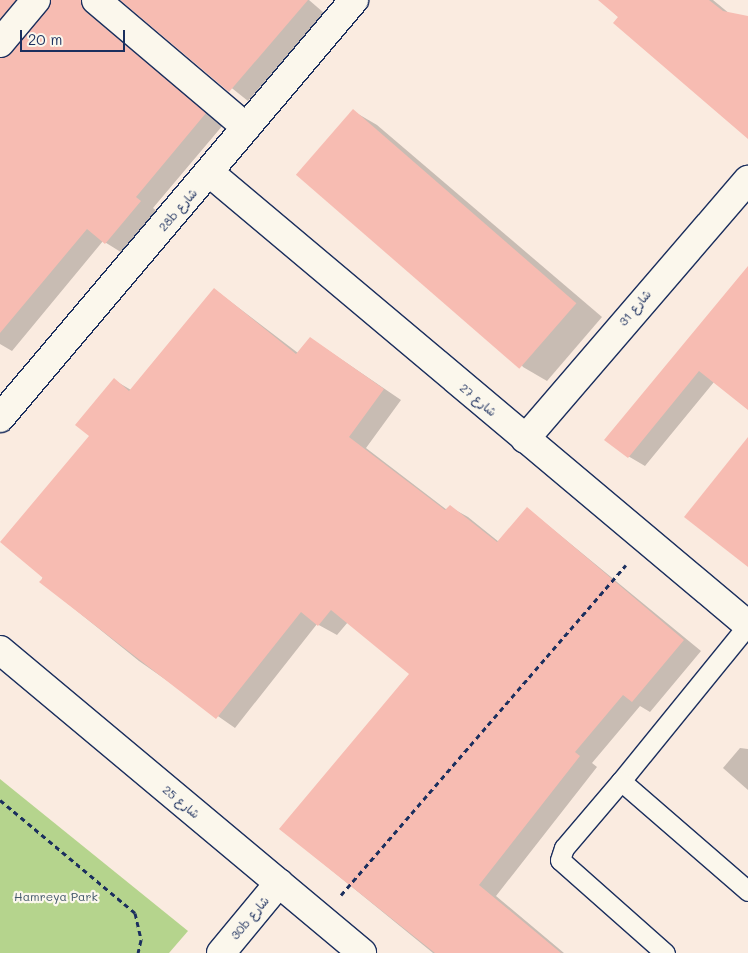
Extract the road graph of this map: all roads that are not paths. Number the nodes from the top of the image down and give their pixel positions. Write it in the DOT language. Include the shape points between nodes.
graph roads {
  1 [pos="36,0"];
  2 [pos="96,0"];
  3 [pos="354,0"];
  4 [pos="0,42"];
  5 [pos="246,128"];
  6 [pos="210,173"];
  7 [pos="748,180"];
  8 [pos="0,418"];
  9 [pos="525,439"];
  10 [pos="748,625"];
  11 [pos="0,650"];
  12 [pos="621,781"];
  13 [pos="279,884"];
  14 [pos="748,891"];
  15 [pos="221,953"];
  16 [pos="362,953"];
  17 [pos="664,953"];
  1 -- 4 [label="street"];
  2 -- 5 [label="street"];
  3 -- 5 [label="street, 28b شارع"];
  5 -- 6 [label="street, 28b شارع"];
  6 -- 8 [label="street, 28b شارع"];
  6 -- 9 [label="street, شارع 27"];
  7 -- 9 [label="street, شارع 31"];
  9 -- 10 [label="street, شارع 27"];
  10 -- 12 [label="lane"];
  11 -- 13 [label="street, شارع 25"];
  12 -- 14 [label="lane"];
  12 -- 17 [label="lane" via="564,848 560,860"];
  13 -- 15 [label="street, 30b شارع"];
  13 -- 16 [label="street, شارع 25"];
}
